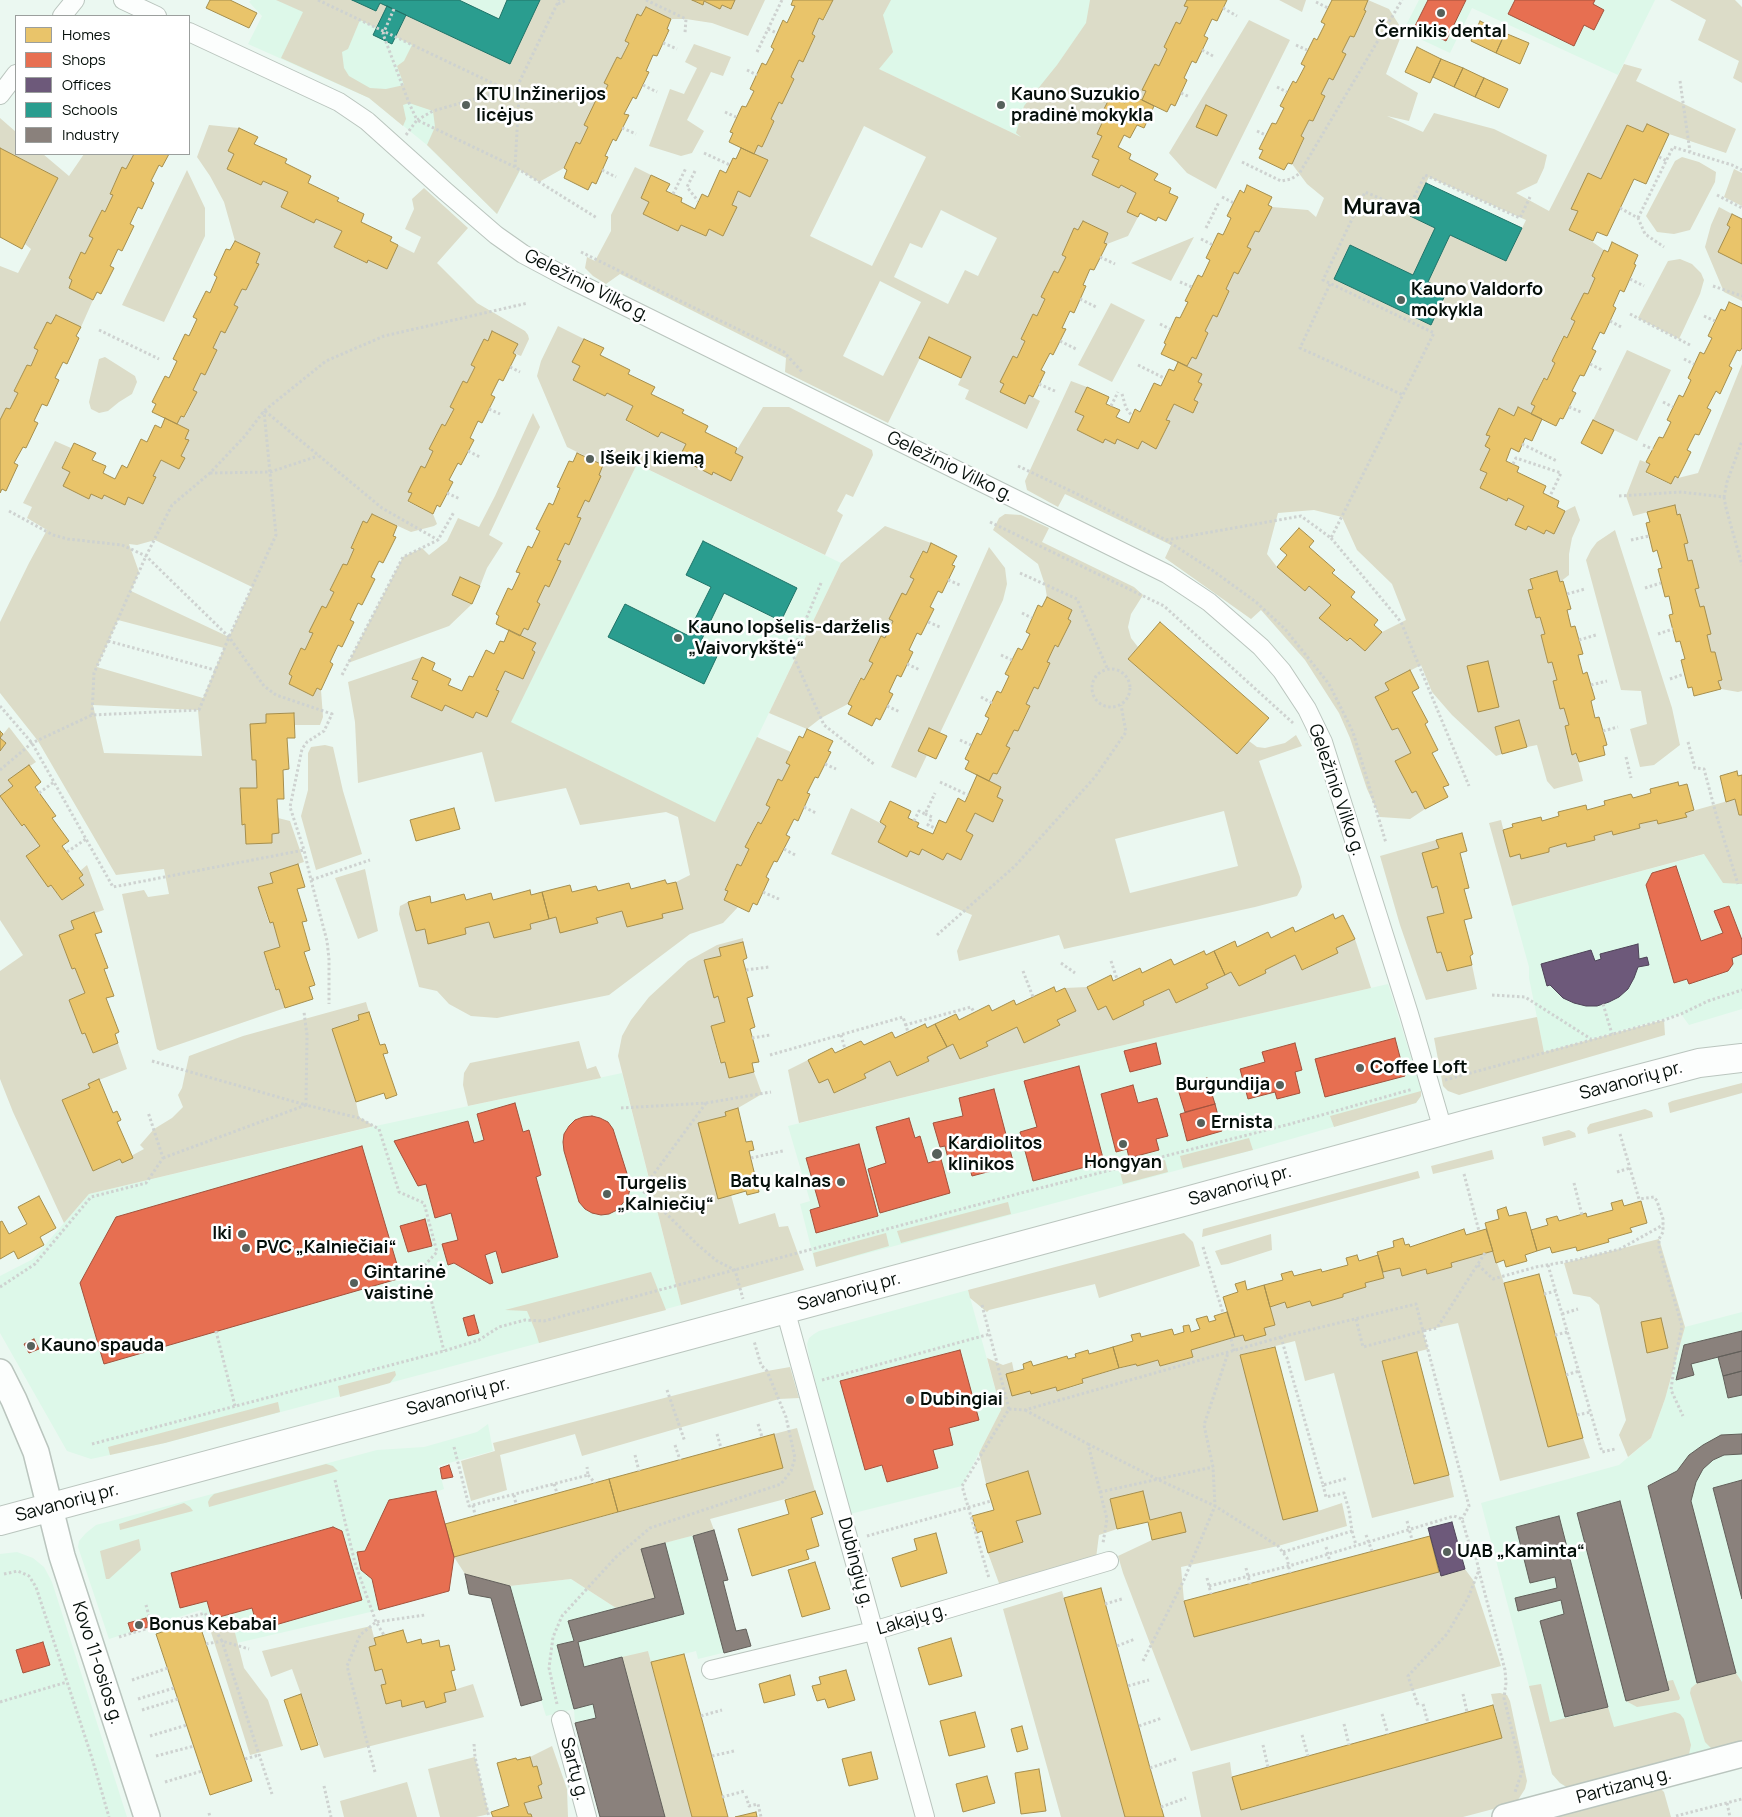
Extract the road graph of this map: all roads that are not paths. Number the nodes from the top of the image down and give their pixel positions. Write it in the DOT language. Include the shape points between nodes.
graph roads {
  1 [pos="75,0"];
  2 [pos="123,0"];
  3 [pos="63,15"];
  4 [pos="155,15"];
  5 [pos="190,32"];
  6 [pos="15,75"];
  7 [pos="0,95"];
  8 [pos="1742,1043"];
  9 [pos="1742,1058"];
  10 [pos="1699,1063"];
  11 [pos="1443,1130"];
  12 [pos="785,1309"];
  13 [pos="0,1372"];
  14 [pos="50,1508"];
  15 [pos="0,1521"];
  16 [pos="1110,1561"];
  17 [pos="873,1631"];
  18 [pos="711,1670"];
  19 [pos="561,1720"];
  20 [pos="1742,1754"];
  21 [pos="147,1817"];
  22 [pos="587,1817"];
  23 [pos="925,1817"];
  24 [pos="1505,1817"];
  1 -- 3 [label="street"];
  2 -- 4 [label="street"];
  5 -- 11 [label="street, Geležinio Vilko g." via="339,102 367,121 496,235 523,254 1160,570 1209,602 1261,647 1282,671 1307,709 1323,742"];
  6 -- 7 [label="street"];
  8 -- 10 [label="main road, Savanorių pr."];
  9 -- 10 [label="main road, Savanorių pr."];
  10 -- 11 [label="main road, Savanorių pr."];
  11 -- 12 [label="main road, Savanorių pr."];
  12 -- 14 [label="main road, Savanorių pr."];
  12 -- 17 [label="street, Dubingių g."];
  13 -- 14 [label="main road, Kovo 11-osios g." via="36,1452"];
  14 -- 15 [label="main road, Savanorių pr."];
  14 -- 21 [label="main road, Kovo 11-osios g." via="62,1556"];
  16 -- 17 [label="street, Lakajų g."];
  17 -- 18 [label="street, Lakajų g."];
  17 -- 23 [label="street, Dubingių g."];
  19 -- 22 [label="street, Sartų g."];
  20 -- 24 [label="main road, Partizanų g."];
}
